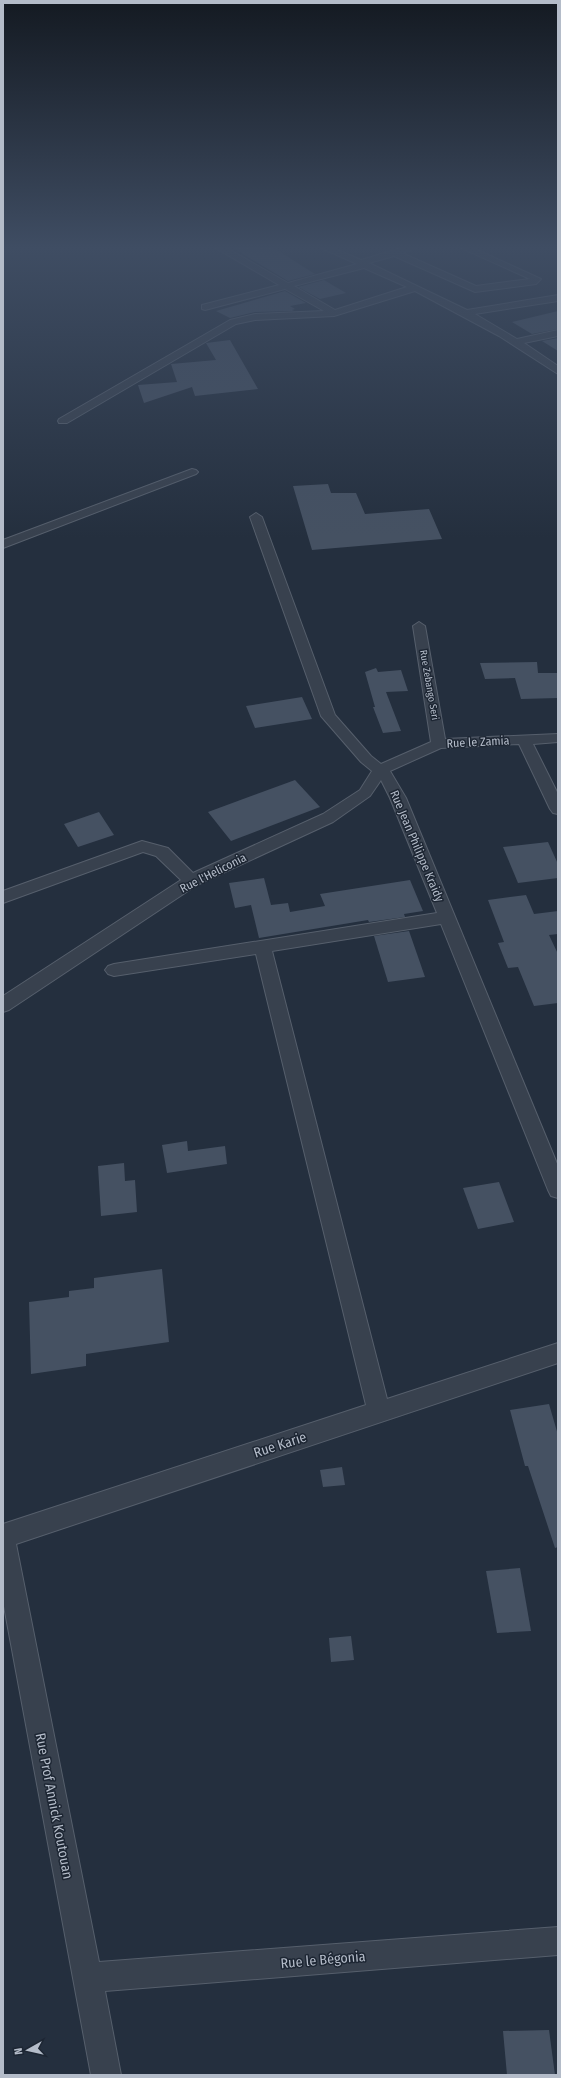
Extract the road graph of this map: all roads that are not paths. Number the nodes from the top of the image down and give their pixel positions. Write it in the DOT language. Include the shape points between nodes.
graph roads {
  1 [pos="195,344"];
  2 [pos="520,344"];
  3 [pos="558,370"];
  4 [pos="63,421"];
  5 [pos="192,472"];
  6 [pos="256,517"];
  7 [pos="3,544"];
  8 [pos="420,626"];
  9 [pos="558,738"];
  10 [pos="524,740"];
  11 [pos="439,744"];
  12 [pos="380,770"];
  13 [pos="558,809"];
  14 [pos="191,881"];
  15 [pos="3,897"];
  16 [pos="446,917"];
  17 [pos="262,945"];
  18 [pos="114,970"];
  19 [pos="3,1005"];
  20 [pos="558,1190"];
  21 [pos="558,1353"];
  22 [pos="379,1412"];
  23 [pos="3,1536"];
  24 [pos="558,1941"];
  25 [pos="88,1978"];
  26 [pos="106,2075"];
  1 -- 4 [label="street"];
  2 -- 3 [label="street"];
  5 -- 7 [label="street"];
  6 -- 12 [label="street, Rue Jean Philippe Kraidy" via="328,716 366,759"];
  8 -- 11 [label="street, Rue Zebango Seri"];
  9 -- 10 [label="street, Rue le Zamia"];
  10 -- 11 [label="street, Rue le Zamia"];
  10 -- 13 [label="street"];
  11 -- 12 [label="street, Rue le Zamia"];
  12 -- 14 [label="street, Rue l'Heliconia" via="365,793 328,818"];
  12 -- 16 [label="street, Rue Jean Philippe Kraidy" via="398,798"];
  14 -- 15 [label="street" via="162,852 142,846"];
  14 -- 19 [label="street, Rue l'Heliconia"];
  16 -- 17 [label="street"];
  16 -- 20 [label="street, Rue Jean Philippe Kraidy"];
  17 -- 18 [label="street"];
  17 -- 22 [label="street"];
  21 -- 22 [label="street, Rue Karie"];
  22 -- 23 [label="street, Rue Karie"];
  23 -- 25 [label="street, Rue Prof Annick Koutouan"];
  24 -- 25 [label="street, Rue le Bégonia"];
  25 -- 26 [label="street, Rue Prof Annick Koutouan"];
}
